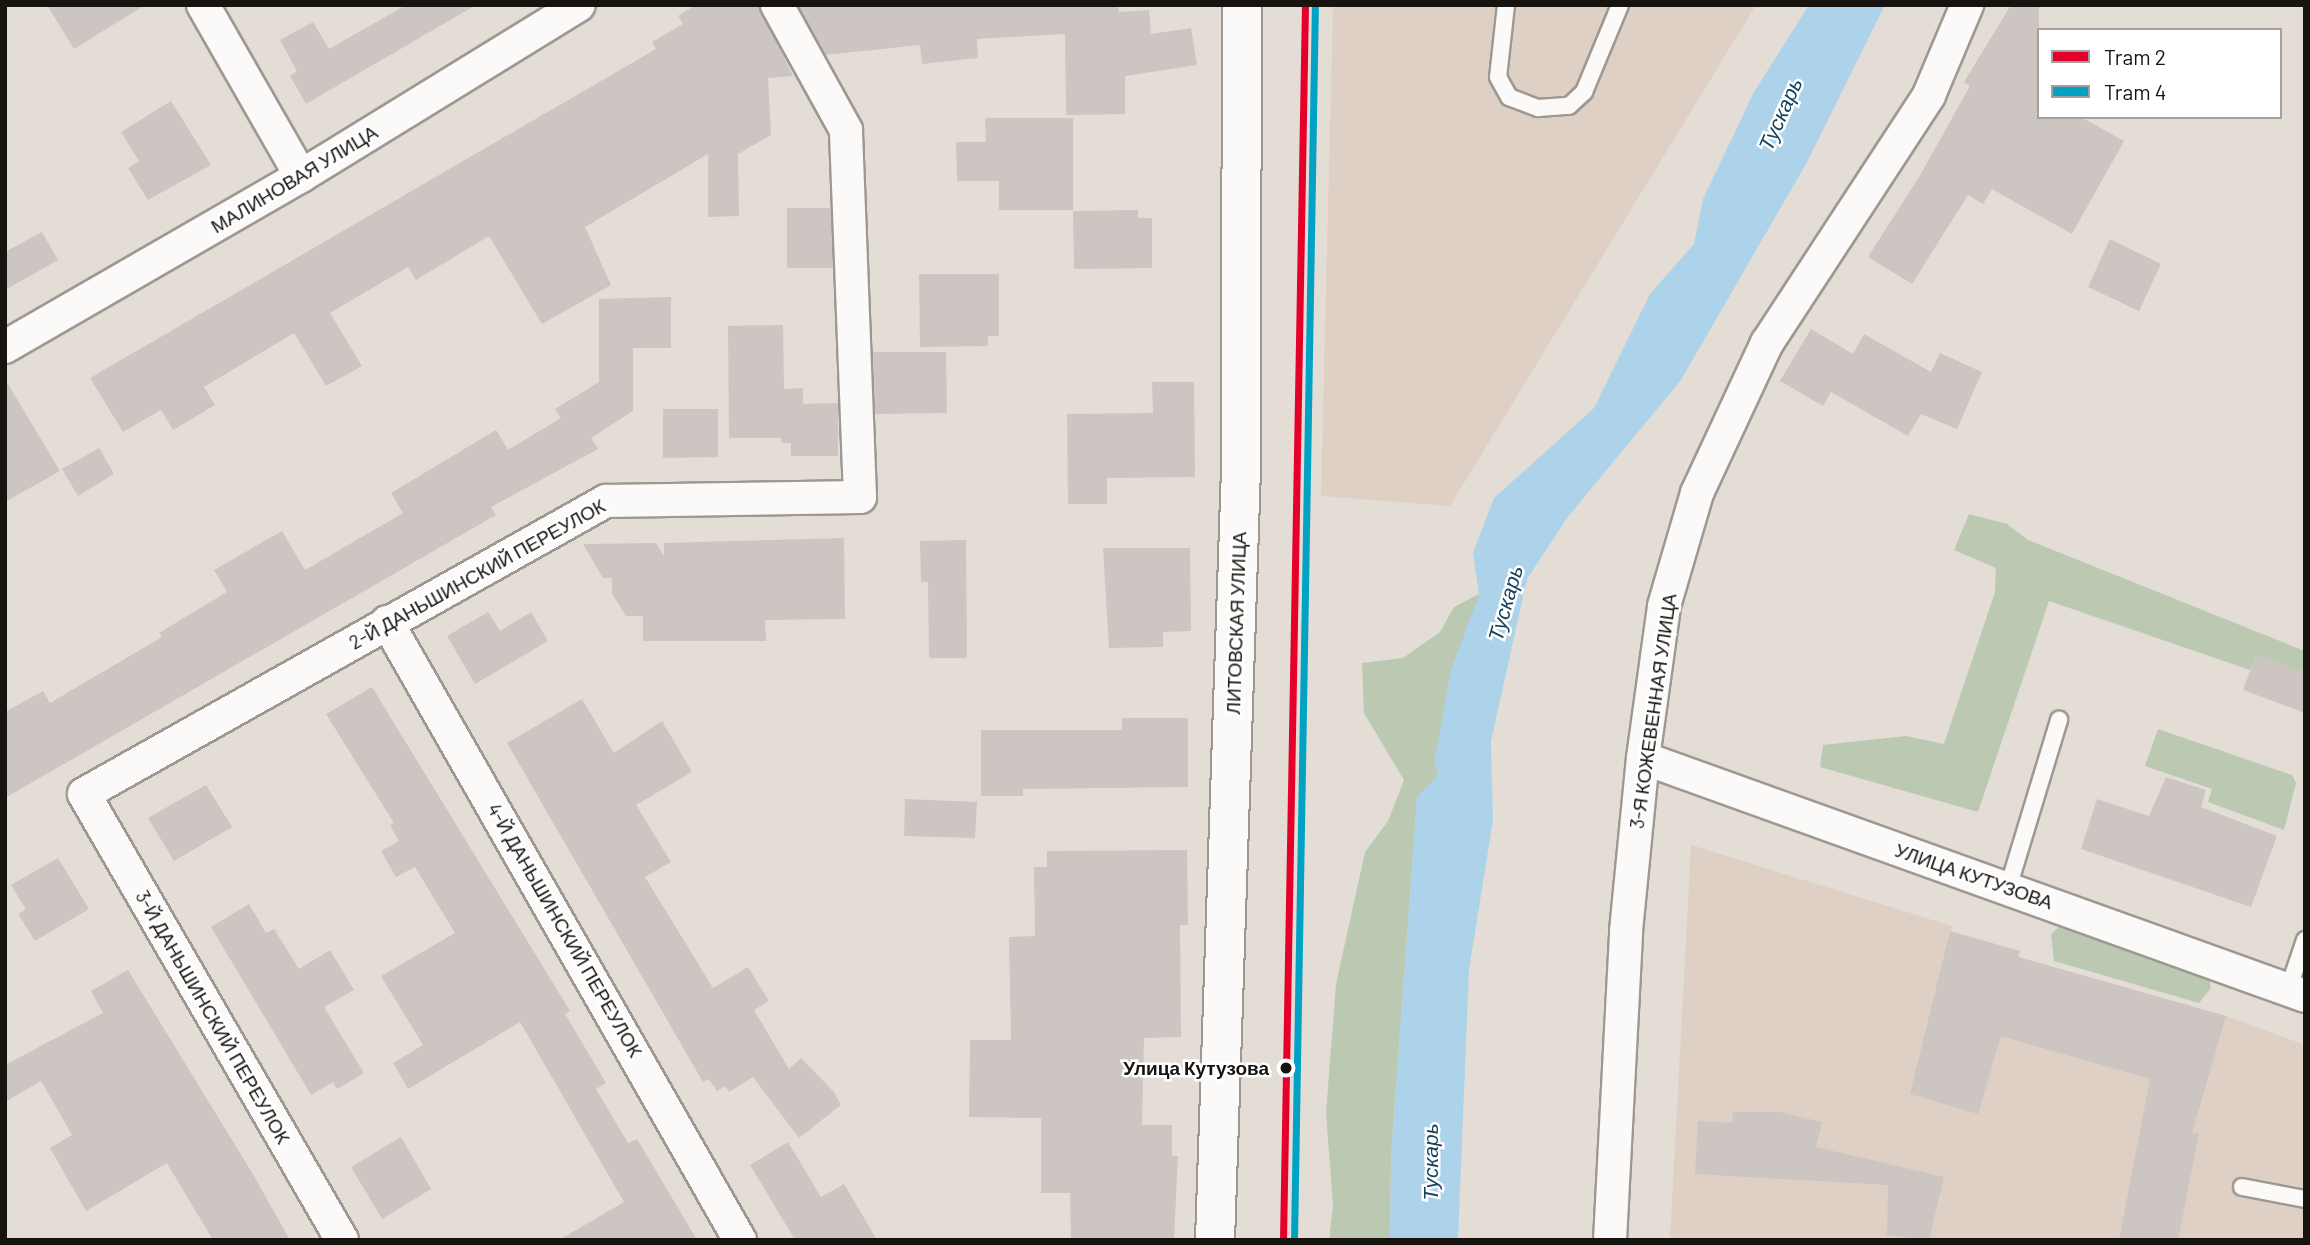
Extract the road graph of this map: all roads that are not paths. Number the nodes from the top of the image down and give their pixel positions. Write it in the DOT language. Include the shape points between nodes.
graph roads {
  1 [pos="203,5"];
  2 [pos="579,5"];
  3 [pos="777,5"];
  4 [pos="1242,5"];
  5 [pos="1506,5"];
  6 [pos="1620,5"];
  7 [pos="1967,5"];
  8 [pos="301,176"];
  9 [pos="5,347"];
  10 [pos="387,622"];
  11 [pos="2059,720"];
  12 [pos="1643,758"];
  13 [pos="85,794"];
  14 [pos="2008,888"];
  15 [pos="2305,940"];
  16 [pos="2296,993"];
  17 [pos="2242,1187"];
  18 [pos="2305,1199"];
  19 [pos="342,1240"];
  20 [pos="740,1240"];
  21 [pos="1215,1240"];
  22 [pos="1610,1240"];
  1 -- 8 [label="street"];
  2 -- 8 [label="street, МАЛИНОВАЯ УЛИЦА"];
  3 -- 10 [label="street, 2-Й ДАНЬШИНСКИЙ ПЕРЕУЛОК" via="846,130 860,497 606,501"];
  4 -- 21 [label="main road, ЛИТОВСКАЯ УЛИЦА" via="1241,469"];
  5 -- 6 [label="lane" via="1498,77 1509,97 1538,108 1569,106 1584,92"];
  7 -- 12 [label="street, 3-Я КОЖЕВЕННАЯ УЛИЦА" via="1928,95 1767,343 1697,493 1664,606"];
  8 -- 9 [label="street, МАЛИНОВАЯ УЛИЦА"];
  10 -- 13 [label="street, 2-Й ДАНЬШИНСКИЙ ПЕРЕУЛОК"];
  10 -- 20 [label="street, 4-Й ДАНЬШИНСКИЙ ПЕРЕУЛОК"];
  11 -- 14 [label="lane"];
  12 -- 14 [label="street, УЛИЦА КУТУЗОВА"];
  12 -- 22 [label="street, 3-Я КОЖЕВЕННАЯ УЛИЦА" via="1626,931"];
  13 -- 19 [label="street, 3-Й ДАНЬШИНСКИЙ ПЕРЕУЛОК"];
  14 -- 16 [label="street, УЛИЦА КУТУЗОВА"];
  15 -- 16 [label="lane"];
  17 -- 18 [label="lane"];
}
